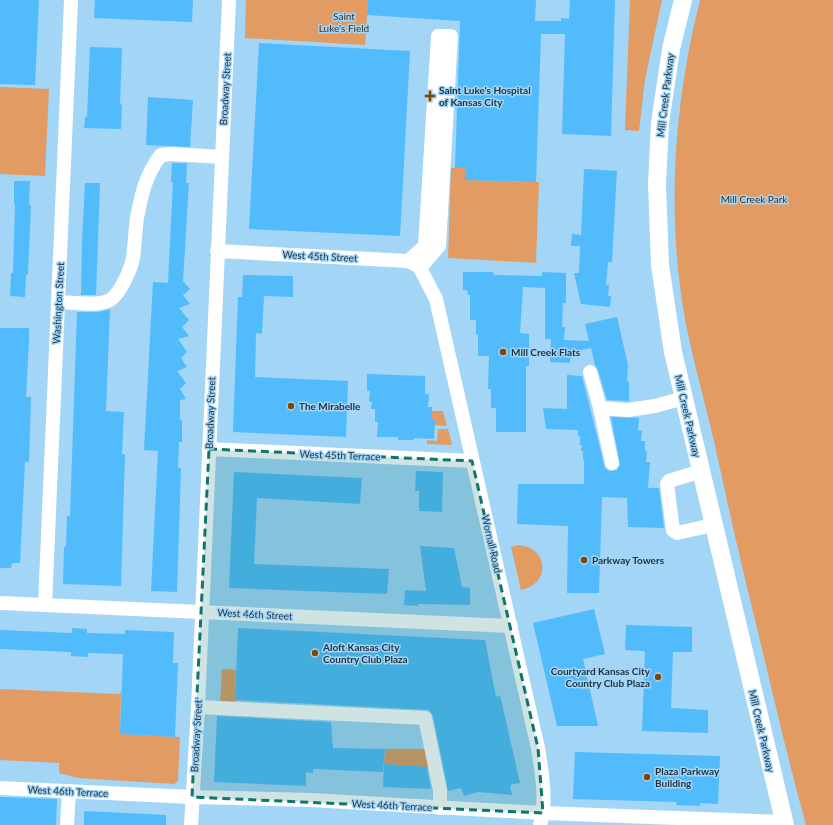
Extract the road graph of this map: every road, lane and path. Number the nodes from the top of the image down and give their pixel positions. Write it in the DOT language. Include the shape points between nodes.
graph roads {
  1 [pos="71,0"];
  2 [pos="229,0"];
  3 [pos="683,0"];
  4 [pos="441,101"];
  5 [pos="222,157"];
  6 [pos="217,251"];
  7 [pos="414,264"];
  8 [pos="58,302"];
  9 [pos="590,372"];
  10 [pos="684,398"];
  11 [pos="600,408"];
  12 [pos="209,450"];
  13 [pos="472,460"];
  14 [pos="612,463"];
  15 [pos="701,471"];
  16 [pos="713,525"];
  17 [pos="0,603"];
  18 [pos="45,605"];
  19 [pos="202,612"];
  20 [pos="511,626"];
  21 [pos="198,707"];
  22 [pos="0,788"];
  23 [pos="69,791"];
  24 [pos="192,797"];
  25 [pos="440,808"];
  26 [pos="542,819"];
  27 [pos="658,821"];
  28 [pos="784,824"];
  29 [pos="67,825"];
  30 [pos="191,825"];
  31 [pos="554,825"];
  1 -- 8 [label="street, Washington Street"];
  2 -- 5 [label="street, Broadway Street"];
  3 -- 10 [label="main road, Mill Creek Parkway" via="671,49 660,123 657,184 660,265 672,352"];
  4 -- 7 [label="street" via="436,188 439,246"];
  5 -- 6 [label="street, Broadway Street"];
  5 -- 8 [label="street" via="160,155 153,164 143,191 133,259 121,287 110,300 98,304"];
  6 -- 7 [label="street, West 45th Street"];
  6 -- 12 [label="street, Broadway Street"];
  7 -- 13 [label="street, Wornall Road" via="436,299"];
  8 -- 18 [label="street, Washington Street"];
  9 -- 11 [label="street"];
  10 -- 11 [label="street" via="635,409"];
  10 -- 15 [label="main road, Mill Creek Parkway"];
  11 -- 14 [label="street"];
  12 -- 13 [label="street, West 45th Terrace"];
  12 -- 19 [label="street, Broadway Street"];
  13 -- 20 [label="street, Wornall Road"];
  15 -- 16 [label="main road, Mill Creek Parkway"];
  15 -- 16 [label="street" via="669,481 667,484 673,530 677,532"];
  16 -- 28 [label="main road, Mill Creek Parkway"];
  17 -- 18 [label="street, West 46th Street"];
  18 -- 19 [label="street, West 46th Street"];
  19 -- 20 [label="street, West 46th Street"];
  19 -- 21 [label="street, Broadway Street"];
  20 -- 26 [label="street, Wornall Road" via="538,748 542,773"];
  21 -- 24 [label="street, Broadway Street"];
  21 -- 25 [label="street" via="425,718 440,790"];
  22 -- 23 [label="street, West 46th Terrace"];
  23 -- 24 [label="street, West 46th Terrace"];
  23 -- 29 [label="street"];
  24 -- 25 [label="street, West 46th Terrace"];
  24 -- 30 [label="street, Broadway Street"];
  25 -- 26 [label="street, West 46th Terrace"];
  26 -- 27 [label="street, West 46th Terrace"];
  26 -- 31 [label="street"];
  27 -- 28 [label="street, West 46th Terrace"];
}
